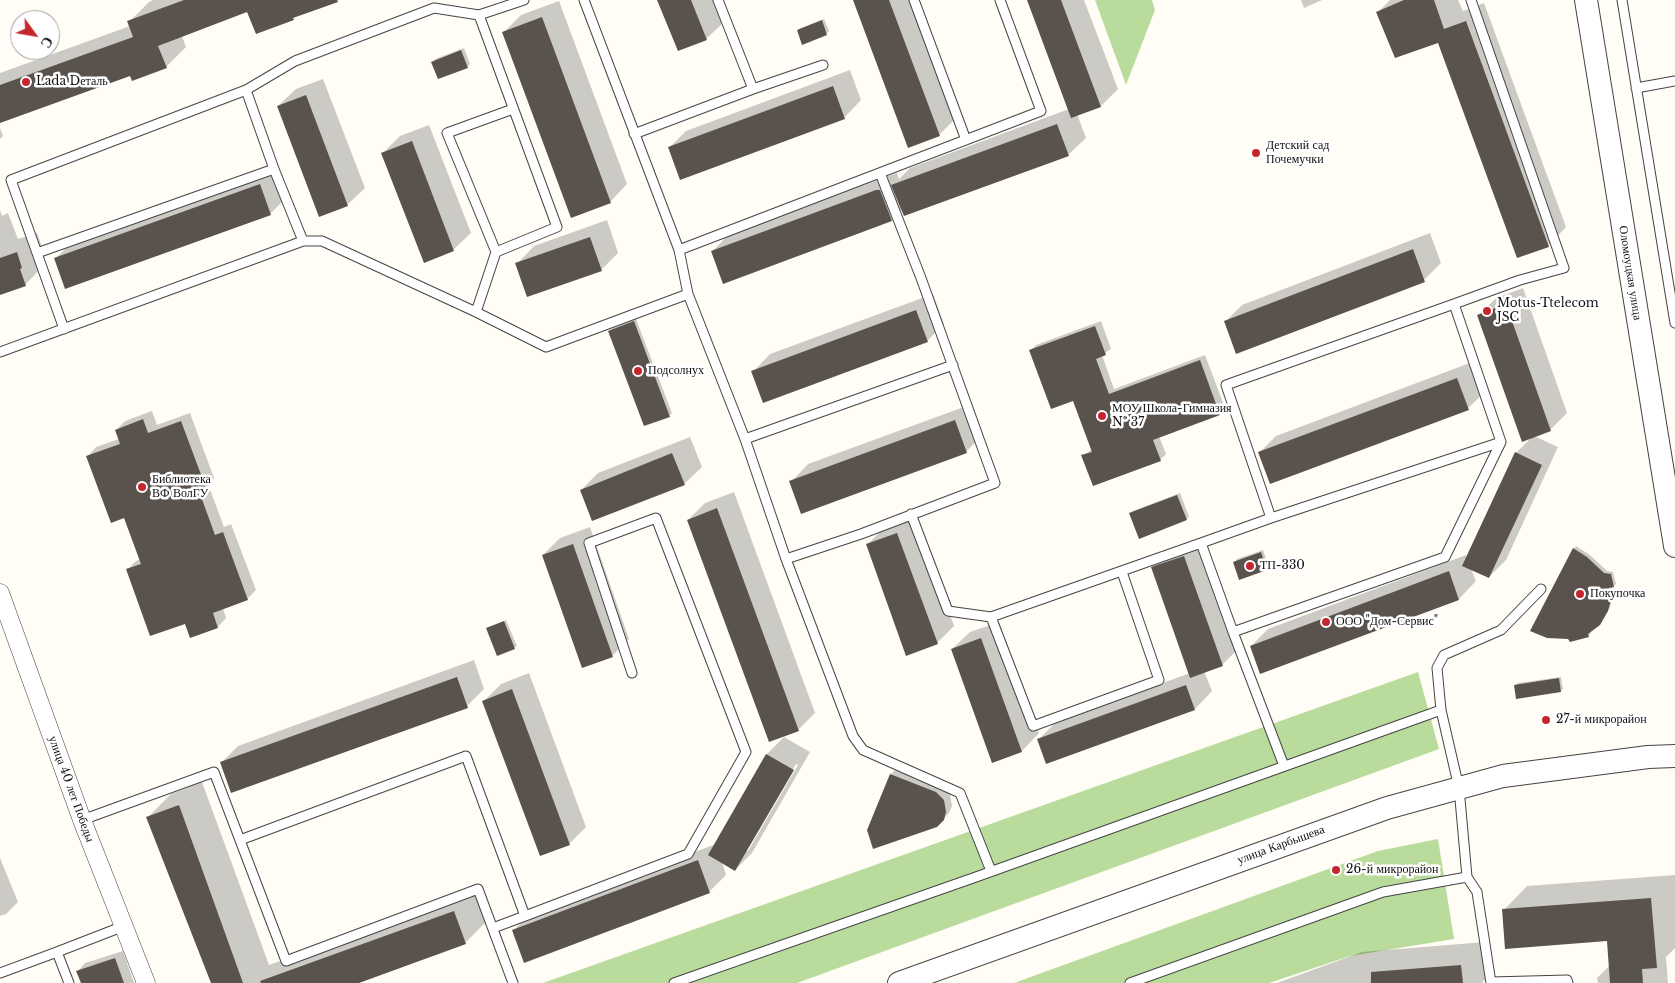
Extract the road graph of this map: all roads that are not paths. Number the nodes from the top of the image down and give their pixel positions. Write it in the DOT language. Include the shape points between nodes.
graph roads {
  1 [pos="524,0"];
  2 [pos="584,0"];
  3 [pos="718,0"];
  4 [pos="914,0"];
  5 [pos="1000,0"];
  6 [pos="1472,0"];
  7 [pos="1586,0"];
  8 [pos="1622,0"];
  9 [pos="479,15"];
  10 [pos="823,65"];
  11 [pos="1675,81"];
  12 [pos="1636,88"];
  13 [pos="753,89"];
  14 [pos="246,90"];
  15 [pos="513,109"];
  16 [pos="634,134"];
  17 [pos="966,140"];
  18 [pos="274,169"];
  19 [pos="880,173"];
  20 [pos="304,241"];
  21 [pos="679,250"];
  22 [pos="496,252"];
  23 [pos="37,253"];
  24 [pos="688,294"];
  25 [pos="1454,304"];
  26 [pos="476,312"];
  27 [pos="1675,323"];
  28 [pos="64,329"];
  29 [pos="0,352"];
  30 [pos="953,365"];
  31 [pos="744,439"];
  32 [pos="1501,442"];
  33 [pos="911,514"];
  34 [pos="1271,518"];
  35 [pos="1201,543"];
  36 [pos="1675,546"];
  37 [pos="786,559"];
  38 [pos="1122,572"];
  39 [pos="1541,589"];
  40 [pos="0,593"];
  41 [pos="991,617"];
  42 [pos="1233,632"];
  43 [pos="632,673"];
  44 [pos="1441,710"];
  45 [pos="1675,756"];
  46 [pos="1284,766"];
  47 [pos="1459,788"];
  48 [pos="82,820"];
  49 [pos="240,840"];
  50 [pos="991,871"];
  51 [pos="1468,877"];
  52 [pos="526,916"];
  53 [pos="124,926"];
  54 [pos="493,928"];
  55 [pos="57,952"];
  56 [pos="0,973"];
  57 [pos="69,983"];
  58 [pos="146,983"];
  59 [pos="513,983"];
  60 [pos="674,983"];
  61 [pos="899,983"];
  62 [pos="1130,983"];
  63 [pos="1491,983"];
  64 [pos="1568,983"];
  1 -- 9 [label="lane"];
  2 -- 16 [label="lane"];
  3 -- 13 [label="lane"];
  4 -- 17 [label="lane"];
  5 -- 17 [label="lane" via="1041,110"];
  6 -- 25 [label="lane" via="1564,268"];
  7 -- 36 [label="street, Оломоуцкая улица"];
  8 -- 12 [label="lane"];
  9 -- 14 [label="lane" via="434,8 296,61"];
  9 -- 15 [label="lane"];
  10 -- 13 [label="lane"];
  11 -- 12 [label="lane"];
  12 -- 27 [label="lane"];
  13 -- 16 [label="lane"];
  14 -- 18 [label="lane"];
  14 -- 23 [label="lane" via="11,180"];
  15 -- 22 [label="lane" via="557,227"];
  15 -- 22 [label="lane" via="447,133"];
  16 -- 21 [label="lane"];
  17 -- 19 [label="lane"];
  18 -- 20 [label="lane"];
  18 -- 23 [label="lane"];
  19 -- 21 [label="lane"];
  19 -- 30 [label="lane"];
  20 -- 26 [label="lane" via="322,241"];
  20 -- 28 [label="lane"];
  21 -- 24 [label="lane"];
  22 -- 26 [label="lane"];
  23 -- 28 [label="lane"];
  24 -- 26 [label="lane" via="546,347"];
  24 -- 31 [label="lane"];
  25 -- 32 [label="lane"];
  25 -- 34 [label="lane" via="1226,386"];
  28 -- 29 [label="lane"];
  30 -- 31 [label="lane"];
  30 -- 33 [label="lane" via="995,483"];
  31 -- 37 [label="lane"];
  32 -- 34 [label="lane"];
  32 -- 42 [label="lane" via="1445,557"];
  33 -- 37 [label="lane"];
  33 -- 41 [label="lane" via="948,611"];
  34 -- 35 [label="lane"];
  35 -- 38 [label="lane"];
  35 -- 42 [label="lane"];
  37 -- 50 [label="lane" via="853,736 863,750 960,793"];
  38 -- 41 [label="lane"];
  38 -- 41 [label="lane" via="1159,680 1033,726"];
  39 -- 44 [label="lane" via="1501,630 1444,654 1437,668"];
  40 -- 48 [label="street, улица 40 лет Победы"];
  42 -- 46 [label="lane"];
  43 -- 52 [label="lane" via="589,543 656,518 746,752 688,854"];
  44 -- 46 [label="lane"];
  44 -- 47 [label="lane"];
  45 -- 47 [label="street, улица Карбышева" via="1503,776"];
  46 -- 50 [label="lane"];
  47 -- 51 [label="lane"];
  47 -- 61 [label="street, улица Карбышева" via="1360,817"];
  48 -- 49 [label="lane" via="214,772"];
  48 -- 53 [label="street, улица 40 лет Победы"];
  49 -- 52 [label="lane" via="466,756"];
  49 -- 54 [label="lane" via="286,961 478,889"];
  50 -- 60 [label="lane"];
  51 -- 62 [label="lane" via="1383,892"];
  51 -- 63 [label="lane" via="1477,892"];
  52 -- 54 [label="lane"];
  53 -- 55 [label="lane"];
  53 -- 58 [label="street, улица 40 лет Победы"];
  54 -- 59 [label="lane"];
  55 -- 56 [label="lane"];
  55 -- 57 [label="lane"];
  63 -- 64 [label="lane" via="1567,980"];
}
